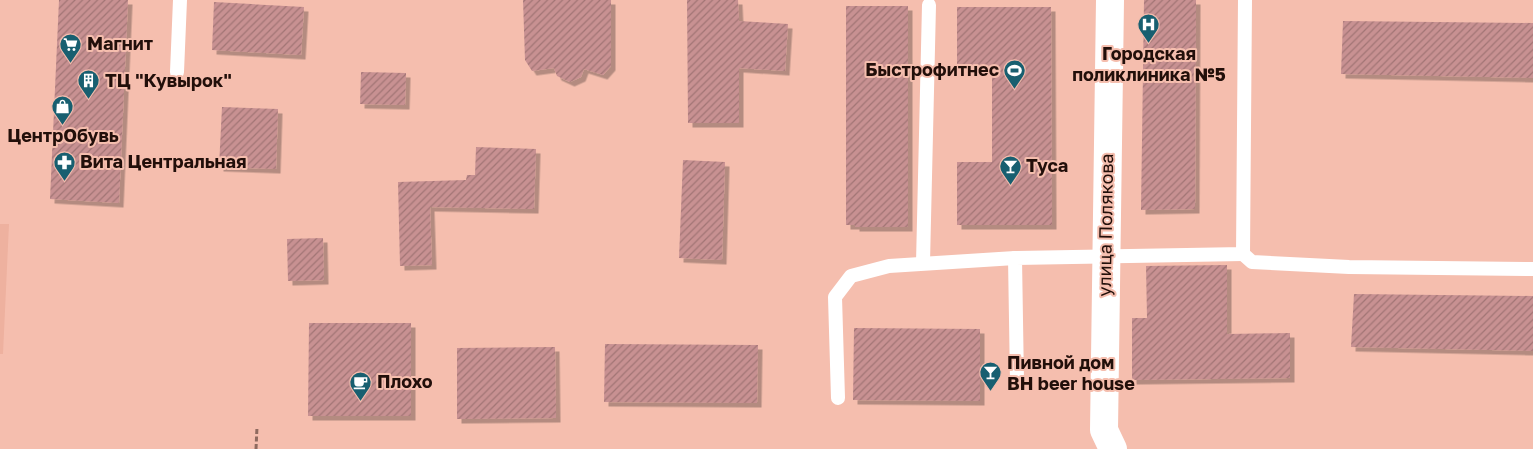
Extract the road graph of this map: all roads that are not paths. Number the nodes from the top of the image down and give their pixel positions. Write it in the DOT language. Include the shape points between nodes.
graph roads {
  1 [pos="180,0"];
  2 [pos="1110,0"];
  3 [pos="1245,0"];
  4 [pos="929,5"];
  5 [pos="177,72"];
  6 [pos="1243,254"];
  7 [pos="1104,256"];
  8 [pos="1015,258"];
  9 [pos="922,263"];
  10 [pos="1533,269"];
  11 [pos="1017,382"];
  12 [pos="838,398"];
  13 [pos="1113,449"];
  1 -- 5 [label="lane"];
  2 -- 7 [label="street, улица Полякова"];
  3 -- 6 [label="lane"];
  4 -- 9 [label="lane"];
  6 -- 7 [label="lane"];
  6 -- 10 [label="lane" via="1252,262 1349,267"];
  7 -- 8 [label="lane"];
  7 -- 13 [label="street, улица Полякова" via="1104,430"];
  8 -- 9 [label="lane"];
  8 -- 11 [label="lane"];
  9 -- 12 [label="lane" via="889,266 852,276 835,297"];
}
